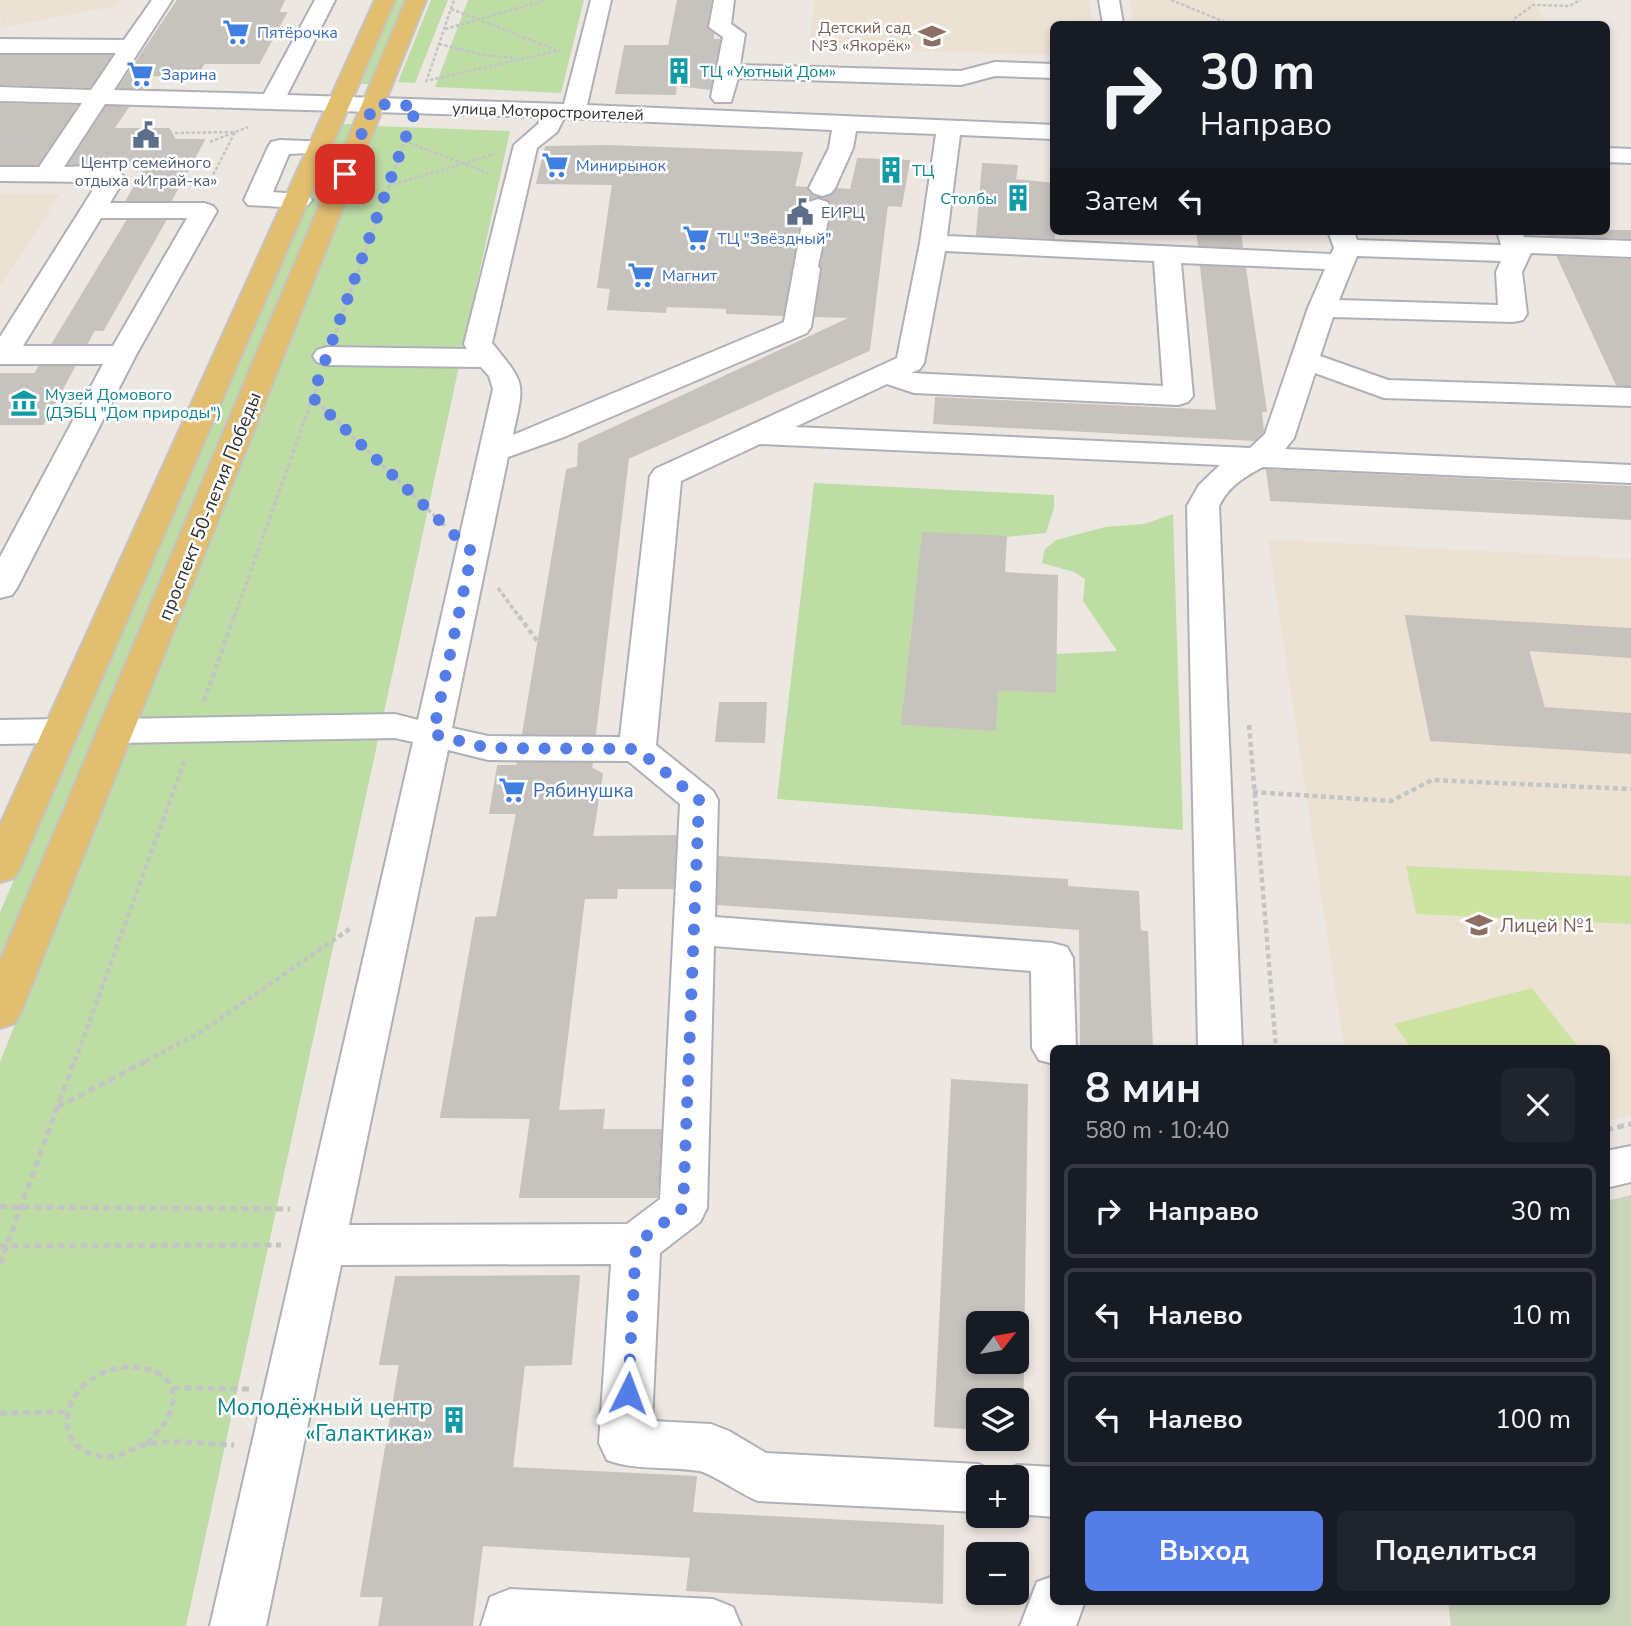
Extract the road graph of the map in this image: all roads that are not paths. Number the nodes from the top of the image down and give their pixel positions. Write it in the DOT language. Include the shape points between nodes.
graph roads {
  1 [pos="162,0"];
  2 [pos="325,0"];
  3 [pos="385,0"];
  4 [pos="416,0"];
  5 [pos="601,0"];
  6 [pos="724,0"];
  7 [pos="1109,0"];
  8 [pos="1112,21"];
  9 [pos="0,46"];
  10 [pos="131,47"];
  11 [pos="729,71"];
  12 [pos="1050,71"];
  13 [pos="0,94"];
  14 [pos="98,96"];
  15 [pos="272,101"];
  16 [pos="340,103"];
  17 [pos="374,104"];
  18 [pos="564,112"];
  19 [pos="719,117"];
  20 [pos="845,123"];
  21 [pos="948,127"];
  22 [pos="1050,131"];
  23 [pos="322,147"];
  24 [pos="1610,155"];
  25 [pos="1631,156"];
  26 [pos="0,174"];
  27 [pos="47,174"];
  28 [pos="299,200"];
  29 [pos="93,210"];
  30 [pos="933,243"];
  31 [pos="1514,243"];
  32 [pos="1342,247"];
  33 [pos="1631,249"];
  34 [pos="1167,254"];
  35 [pos="1322,308"];
  36 [pos="1,355"];
  37 [pos="122,355"];
  38 [pos="327,356"];
  39 [pos="489,358"];
  40 [pos="1305,360"];
  41 [pos="1631,397"];
  42 [pos="906,405"];
  43 [pos="756,435"];
  44 [pos="492,453"];
  45 [pos="1258,457"];
  46 [pos="1631,474"];
  47 [pos="0,588"];
  48 [pos="117,730"];
  49 [pos="0,732"];
  50 [pos="61,732"];
  51 [pos="433,734"];
  52 [pos="637,749"];
  53 [pos="0,868"];
  54 [pos="693,930"];
  55 [pos="0,1012"];
  56 [pos="1054,1045"];
  57 [pos="1220,1045"];
  58 [pos="1631,1164"];
  59 [pos="1610,1169"];
  60 [pos="325,1227"];
  61 [pos="636,1244"];
  62 [pos="966,1487"];
  63 [pos="1029,1491"];
  64 [pos="1050,1492"];
  65 [pos="1056,1605"];
  66 [pos="238,1626"];
  67 [pos="509,1626"];
  68 [pos="713,1626"];
  69 [pos="1048,1626"];
  1 -- 10 [label="street"];
  2 -- 15 [label="street"];
  3 -- 16 [label="main road, проспект 50-летия Победы"];
  4 -- 17 [label="main road, проспект 50-летия Победы"];
  5 -- 18 [label="street" via="588,52"];
  6 -- 11 [label="street" via="720,27 734,34"];
  7 -- 8 [label="street"];
  9 -- 10 [label="street"];
  10 -- 14 [label="street"];
  11 -- 12 [label="street" via="961,78 995,69"];
  11 -- 19 [label="street"];
  13 -- 14 [label="street, улица Моторостроителей"];
  14 -- 15 [label="street, улица Моторостроителей"];
  14 -- 27 [label="street"];
  15 -- 16 [label="street, улица Моторостроителей"];
  16 -- 17 [label="street, улица Моторостроителей"];
  16 -- 23 [label="main road, проспект 50-летия Победы"];
  17 -- 18 [label="street, улица Моторостроителей"];
  17 -- 48 [label="main road, проспект 50-летия Победы"];
  18 -- 19 [label="street, улица Моторостроителей"];
  18 -- 39 [label="street" via="526,145 478,344"];
  19 -- 20 [label="street, улица Моторостроителей"];
  20 -- 21 [label="street, улица Моторостроителей"];
  20 -- 44 [label="street" via="841,148 820,197 797,327"];
  21 -- 22 [label="street, улица Моторостроителей"];
  21 -- 30 [label="street"];
  23 -- 28 [label="main road, проспект 50-летия Победы"];
  23 -- 28 [label="street" via="281,147 257,200"];
  24 -- 25 [label="street"];
  26 -- 27 [label="street"];
  27 -- 29 [label="street" via="111,176"];
  28 -- 50 [label="main road, проспект 50-летия Победы"];
  29 -- 36 [label="street"];
  29 -- 37 [label="street" via="204,211"];
  30 -- 34 [label="street"];
  30 -- 42 [label="street"];
  31 -- 32 [label="street"];
  31 -- 33 [label="street"];
  31 -- 35 [label="street" via="1509,272 1513,314"];
  32 -- 34 [label="street"];
  32 -- 35 [label="street"];
  34 -- 42 [label="street" via="1178,396"];
  35 -- 40 [label="street"];
  36 -- 37 [label="street"];
  37 -- 47 [label="street"];
  38 -- 39 [label="street"];
  39 -- 44 [label="street" via="508,389"];
  40 -- 41 [label="street" via="1384,389"];
  40 -- 45 [label="street" via="1279,438"];
  42 -- 43 [label="street"];
  42 -- 43 [label="street"];
  42 -- 45 [label="street"];
  43 -- 52 [label="street" via="666,476"];
  44 -- 51 [label="street"];
  45 -- 46 [label="street"];
  45 -- 57 [label="street" via="1228,473 1203,506"];
  48 -- 51 [label="street" via="395,726"];
  48 -- 55 [label="main road, проспект 50-летия Победы"];
  49 -- 50 [label="street"];
  50 -- 53 [label="main road, проспект 50-летия Победы"];
  51 -- 52 [label="street" via="488,748"];
  51 -- 60 [label="street"];
  52 -- 54 [label="street" via="699,800"];
  54 -- 56 [label="street" via="1052,958"];
  54 -- 61 [label="street" via="683,1208"];
  58 -- 59 [label="street"];
  60 -- 61 [label="street"];
  60 -- 66 [label="street"];
  61 -- 62 [label="street" via="625,1443 711,1448 758,1476"];
  63 -- 64 [label="street"];
  65 -- 69 [label="street"];
  67 -- 68 [label="street" via="510,1616"];
}
